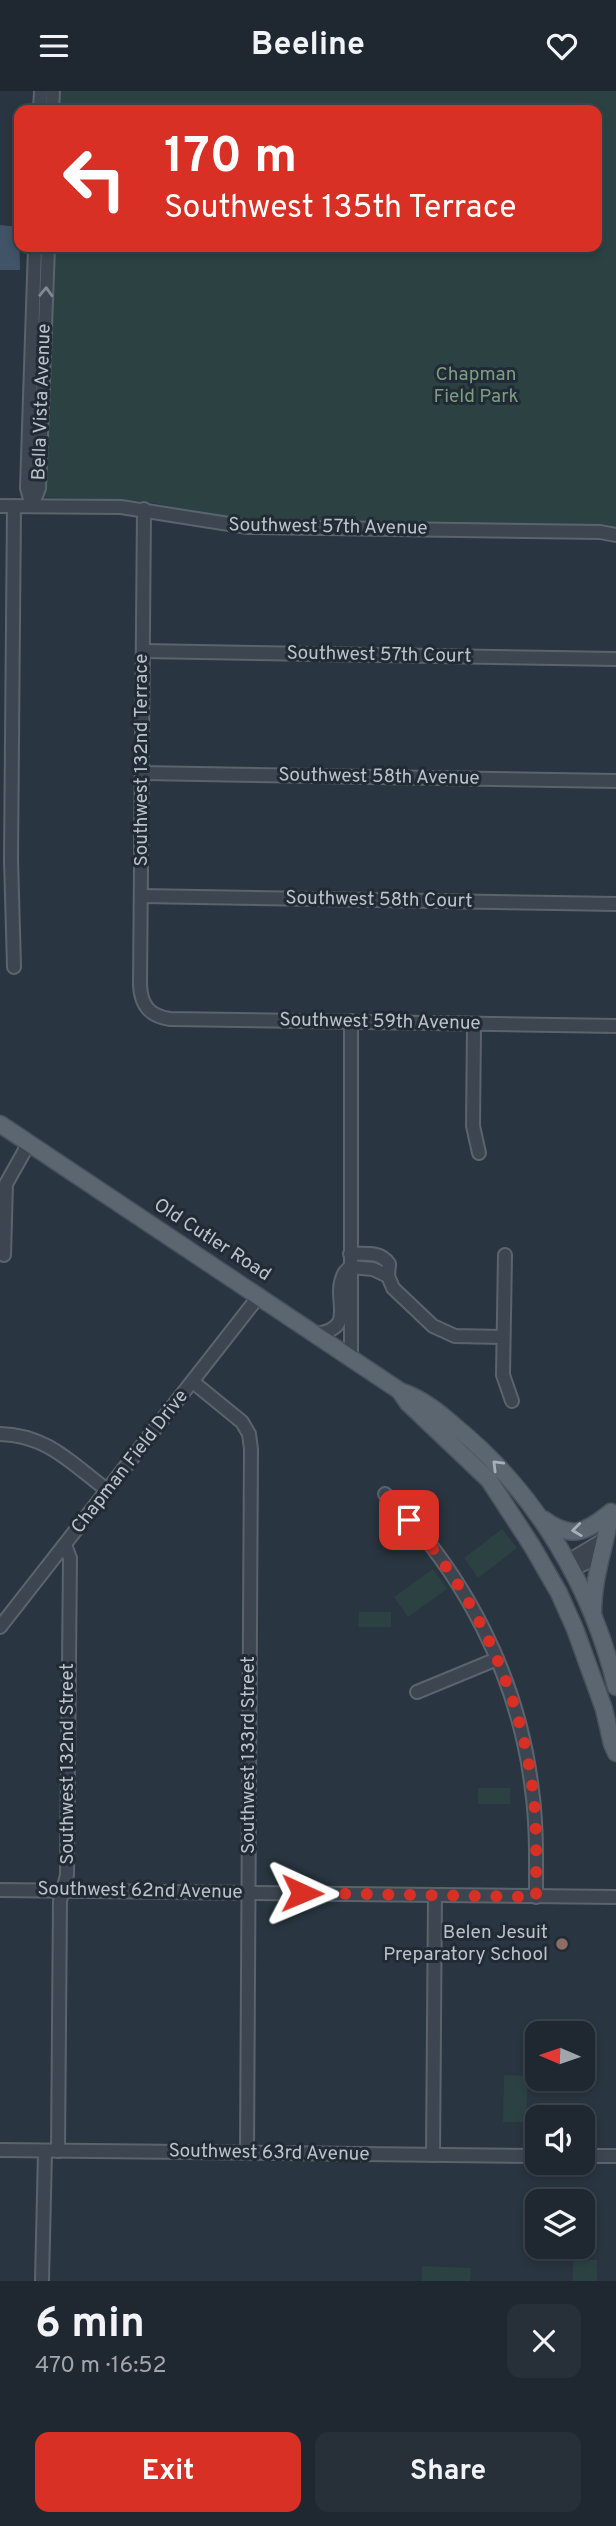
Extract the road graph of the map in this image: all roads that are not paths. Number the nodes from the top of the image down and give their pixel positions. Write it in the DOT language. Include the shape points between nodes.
graph roads {
  1 [pos="36,252"];
  2 [pos="48,252"];
  3 [pos="0,506"];
  4 [pos="14,506"];
  5 [pos="32,506"];
  6 [pos="144,509"];
  7 [pos="616,535"];
  8 [pos="143,650"];
  9 [pos="616,659"];
  10 [pos="142,773"];
  11 [pos="616,781"];
  12 [pos="141,896"];
  13 [pos="616,904"];
  14 [pos="14,967"];
  15 [pos="147,1009"];
  16 [pos="351,1021"];
  17 [pos="474,1024"];
  18 [pos="616,1026"];
  19 [pos="0,1124"];
  20 [pos="29,1143"];
  21 [pos="479,1153"];
  22 [pos="5,1255"];
  23 [pos="505,1255"];
  24 [pos="350,1260"];
  25 [pos="259,1296"];
  26 [pos="342,1311"];
  27 [pos="316,1335"];
  28 [pos="503,1337"];
  29 [pos="335,1348"];
  30 [pos="351,1359"];
  31 [pos="193,1382"];
  32 [pos="400,1391"];
  33 [pos="512,1401"];
  34 [pos="0,1434"];
  35 [pos="489,1480"];
  36 [pos="107,1490"];
  37 [pos="385,1494"];
  38 [pos="614,1506"];
  39 [pos="541,1518"];
  40 [pos="65,1545"];
  41 [pos="570,1568"];
  42 [pos="593,1612"];
  43 [pos="1,1623"];
  44 [pos="498,1660"];
  45 [pos="616,1687"];
  46 [pos="417,1692"];
  47 [pos="604,1709"];
  48 [pos="616,1753"];
  49 [pos="0,1890"];
  50 [pos="63,1891"];
  51 [pos="248,1892"];
  52 [pos="435,1895"];
  53 [pos="536,1897"];
  54 [pos="616,1897"];
  55 [pos="0,2150"];
  56 [pos="51,2151"];
  57 [pos="247,2153"];
  58 [pos="433,2155"];
  59 [pos="525,2156"];
  60 [pos="595,2156"];
  61 [pos="616,2157"];
  62 [pos="43,2281"];
  1 -- 5 [label="street, Bella Vista Avenue" via="27,488"];
  5 -- 2 [label="street, Bella Vista Avenue, one-way" via="39,488"];
  3 -- 4 [label="street, Southwest 57th Avenue"];
  4 -- 5 [label="street, Southwest 57th Avenue"];
  4 -- 14 [label="street"];
  5 -- 6 [label="street, Southwest 57th Avenue"];
  6 -- 7 [label="street, Southwest 57th Avenue" via="248,527 600,531"];
  6 -- 8 [label="street, Southwest 132nd Terrace"];
  8 -- 9 [label="street, Southwest 57th Court"];
  8 -- 10 [label="street, Southwest 132nd Terrace"];
  10 -- 11 [label="street, Southwest 58th Avenue"];
  10 -- 12 [label="street, Southwest 132nd Terrace"];
  12 -- 13 [label="street, Southwest 58th Court"];
  12 -- 15 [label="street, Southwest 132nd Terrace" via="141,991"];
  15 -- 16 [label="street, Southwest 59th Avenue" via="170,1019"];
  16 -- 17 [label="street, Southwest 59th Avenue"];
  16 -- 24 [label="street"];
  17 -- 18 [label="street, Southwest 59th Avenue"];
  17 -- 21 [label="street" via="473,1126"];
  19 -- 20 [label="main road, Old Cutler Road"];
  20 -- 22 [label="street" via="6,1184"];
  20 -- 25 [label="main road, Old Cutler Road"];
  23 -- 28 [label="street"];
  24 -- 26 [label="street" via="342,1277"];
  24 -- 28 [label="street" via="388,1276 398,1293 438,1329 455,1336"];
  24 -- 30 [label="street"];
  25 -- 27 [label="main road, Old Cutler Road"];
  25 -- 31 [label="street, Chapman Field Drive"];
  26 -- 27 [label="street" via="334,1329"];
  26 -- 29 [label="street" via="344,1322"];
  27 -- 29 [label="main road, Old Cutler Road"];
  28 -- 33 [label="street" via="503,1375"];
  29 -- 30 [label="main road, Old Cutler Road"];
  30 -- 32 [label="main road, Old Cutler Road"];
  31 -- 36 [label="street, Chapman Field Drive"];
  31 -- 51 [label="street, Southwest 133rd Street" via="242,1422 250,1440"];
  32 -- 35 [label="main road, Old Cutler Road"];
  39 -- 32 [label="main road, Old Cutler Road, one-way" via="480,1448 414,1395"];
  34 -- 36 [label="street" via="38,1440"];
  35 -- 41 [label="main road" via="517,1508 553,1562"];
  35 -- 47 [label="main road, Old Cutler Road" via="550,1577"];
  36 -- 40 [label="street, Chapman Field Drive"];
  37 -- 44 [label="street" via="441,1559"];
  38 -- 39 [label="main road, one-way" via="592,1527 576,1532 556,1528"];
  38 -- 41 [label="street" via="603,1540 573,1558"];
  38 -- 42 [label="main road" via="595,1583"];
  39 -- 41 [label="main road, Old Cutler Road"];
  40 -- 43 [label="street, Chapman Field Drive"];
  40 -- 50 [label="street, Southwest 132nd Street" via="70,1558 67,1875"];
  41 -- 42 [label="main road, Old Cutler Road"];
  41 -- 47 [label="main road" via="566,1589 593,1653"];
  42 -- 45 [label="main road"];
  44 -- 46 [label="street"];
  44 -- 53 [label="street" via="530,1772"];
  47 -- 48 [label="main road"];
  49 -- 50 [label="street, Southwest 62nd Avenue"];
  50 -- 51 [label="street, Southwest 62nd Avenue"];
  50 -- 56 [label="street, Southwest 132nd Street"];
  51 -- 52 [label="street, Southwest 62nd Avenue"];
  51 -- 57 [label="street, Southwest 133rd Street"];
  52 -- 53 [label="street, Southwest 62nd Avenue"];
  52 -- 58 [label="street"];
  53 -- 54 [label="street, Southwest 62nd Avenue"];
  55 -- 56 [label="street, Southwest 63rd Avenue"];
  56 -- 57 [label="street, Southwest 63rd Avenue"];
  56 -- 62 [label="street, Southwest 132nd Street"];
  57 -- 58 [label="street, Southwest 63rd Avenue"];
  58 -- 59 [label="street, Southwest 63rd Avenue"];
  60 -- 61 [label="street"];
}
